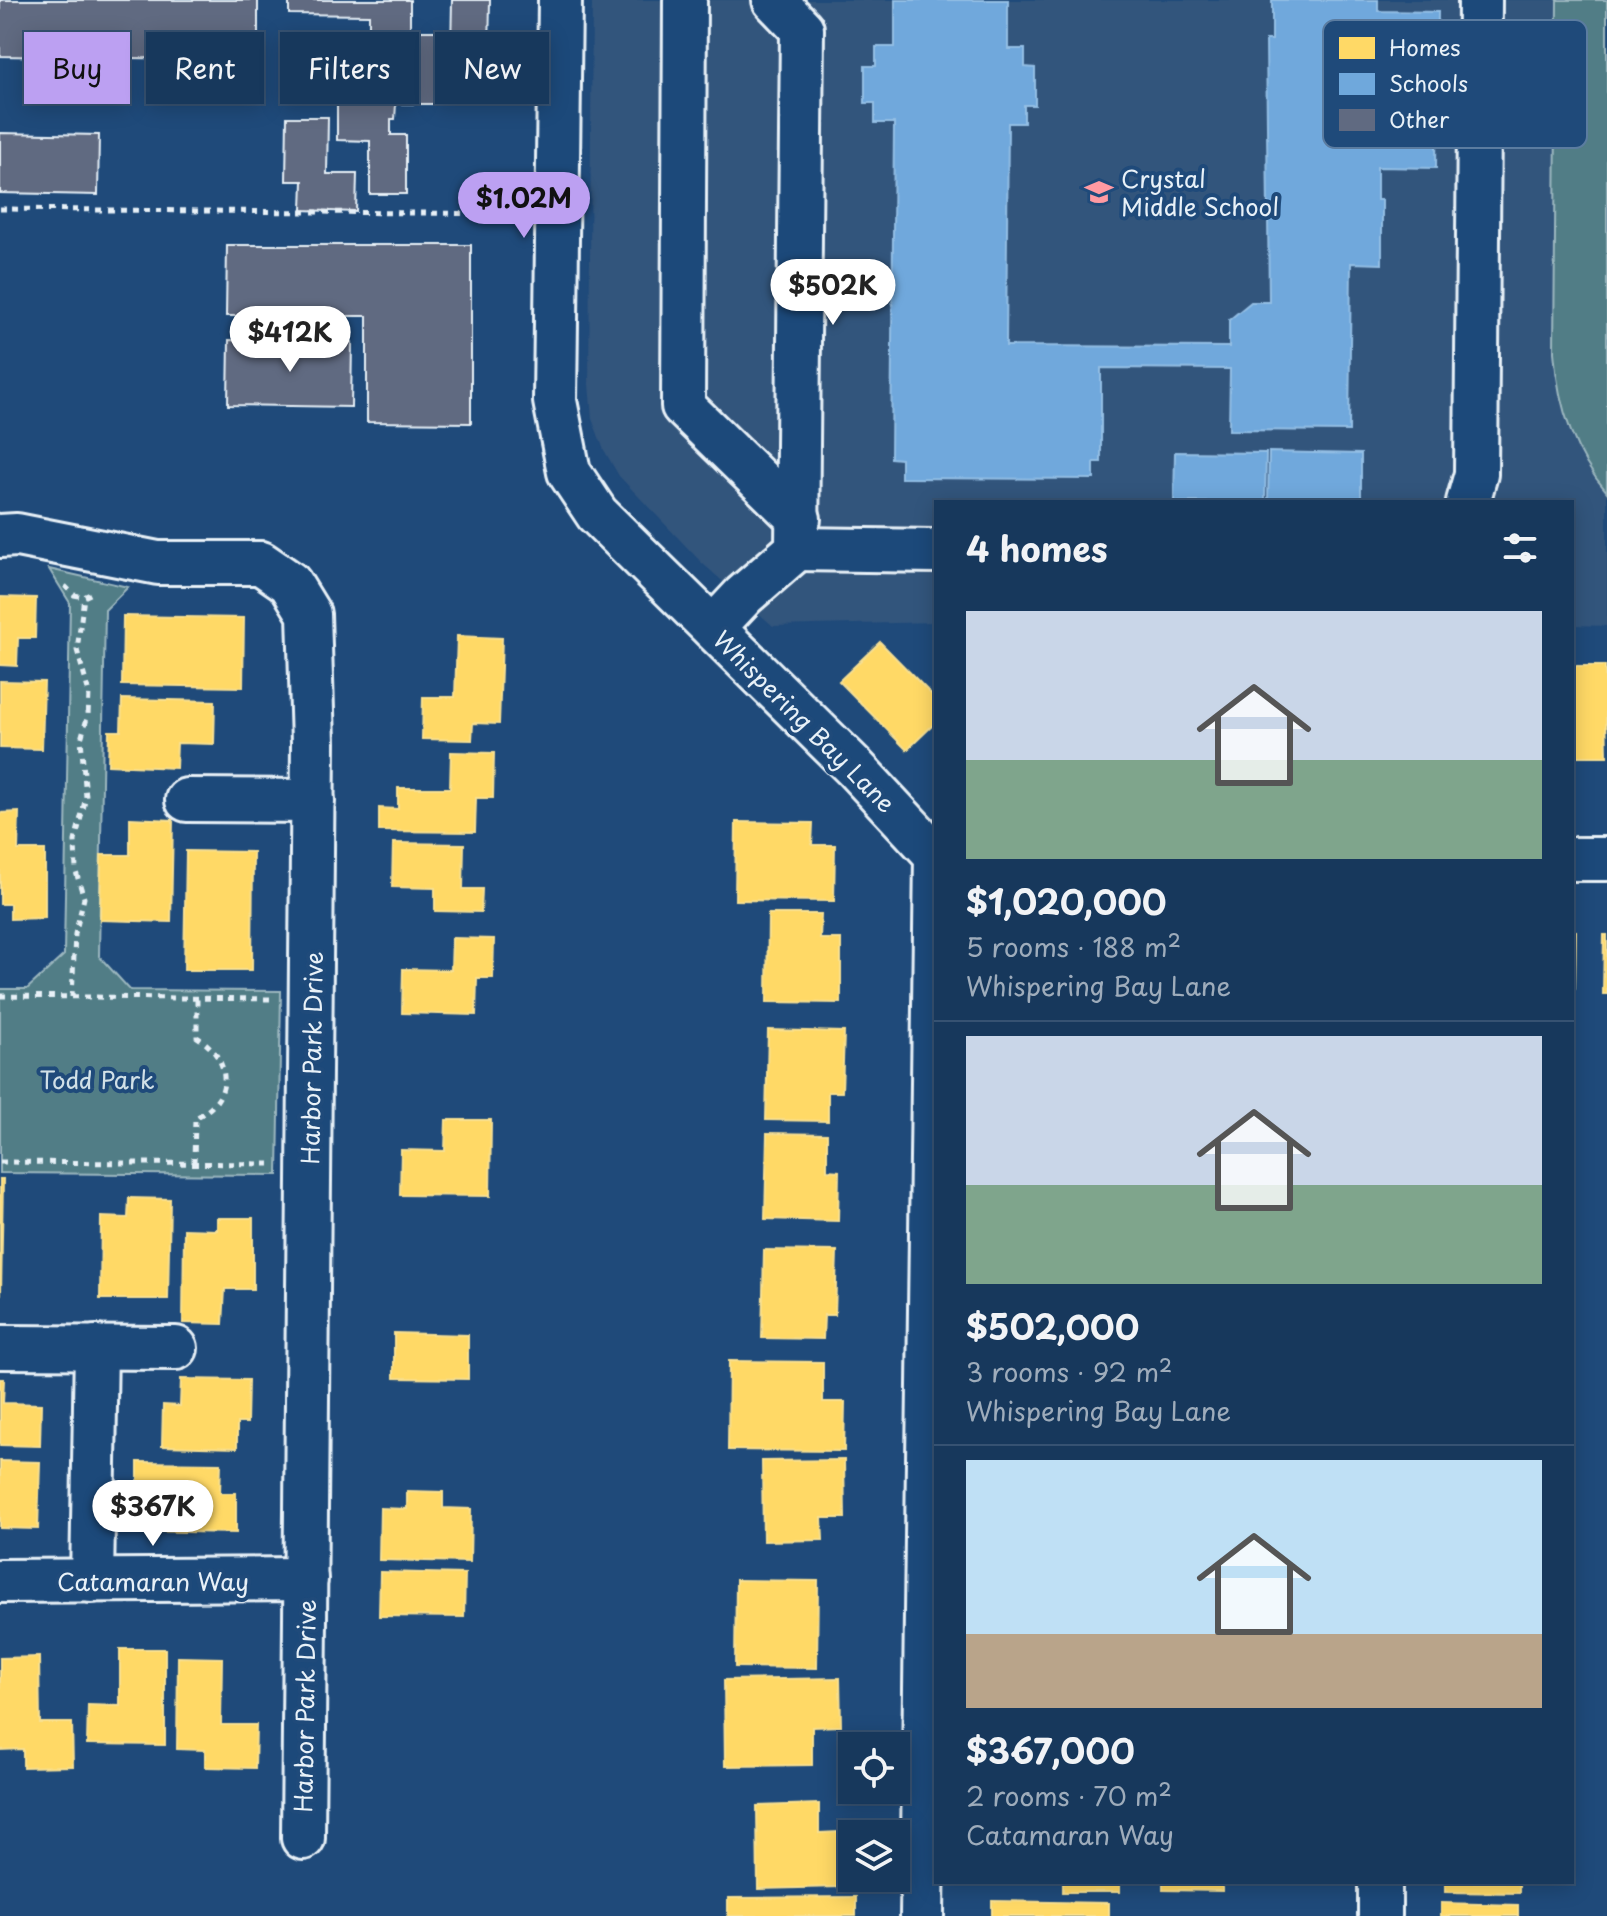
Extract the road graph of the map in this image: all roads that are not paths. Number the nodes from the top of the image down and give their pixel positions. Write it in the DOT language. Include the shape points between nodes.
graph roads {
  1 [pos="560,0"];
  2 [pos="685,0"];
  3 [pos="774,0"];
  4 [pos="1480,0"];
  5 [pos="1480,20"];
  6 [pos="1479,148"];
  7 [pos="1469,500"];
  8 [pos="798,534"];
  9 [pos="0,536"];
  10 [pos="934,551"];
  11 [pos="713,628"];
  12 [pos="187,800"];
  13 [pos="313,801"];
  14 [pos="934,853"];
  15 [pos="1574,859"];
  16 [pos="1607,859"];
  17 [pos="934,1007"];
  18 [pos="0,1347"];
  19 [pos="96,1347"];
  20 [pos="176,1348"];
  21 [pos="306,1579"];
  22 [pos="0,1581"];
  23 [pos="92,1581"];
  24 [pos="303,1838"];
  25 [pos="1380,1884"];
  26 [pos="922,1916"];
  27 [pos="1380,1916"];
  1 -- 11 [label="street, Whispering Bay Lane" via="555,401 569,472 597,514"];
  2 -- 8 [label="street" via="683,406"];
  3 -- 8 [label="street" via="802,29"];
  4 -- 5 [label="street"];
  6 -- 7 [label="street" via="1476,474"];
  8 -- 10 [label="street"];
  8 -- 11 [label="street"];
  9 -- 13 [label="street, Harbor Park Drive" via="158,563 261,563 290,583 309,614"];
  11 -- 14 [label="street, Whispering Bay Lane"];
  12 -- 13 [label="street"];
  13 -- 21 [label="street, Harbor Park Drive"];
  15 -- 16 [label="street"];
  17 -- 26 [label="street, Whispering Bay Lane"];
  18 -- 19 [label="street"];
  19 -- 20 [label="street"];
  19 -- 23 [label="street"];
  21 -- 23 [label="street, Catamaran Way"];
  21 -- 24 [label="street, Harbor Park Drive"];
  22 -- 23 [label="street, Catamaran Way"];
  25 -- 27 [label="street"];
}
